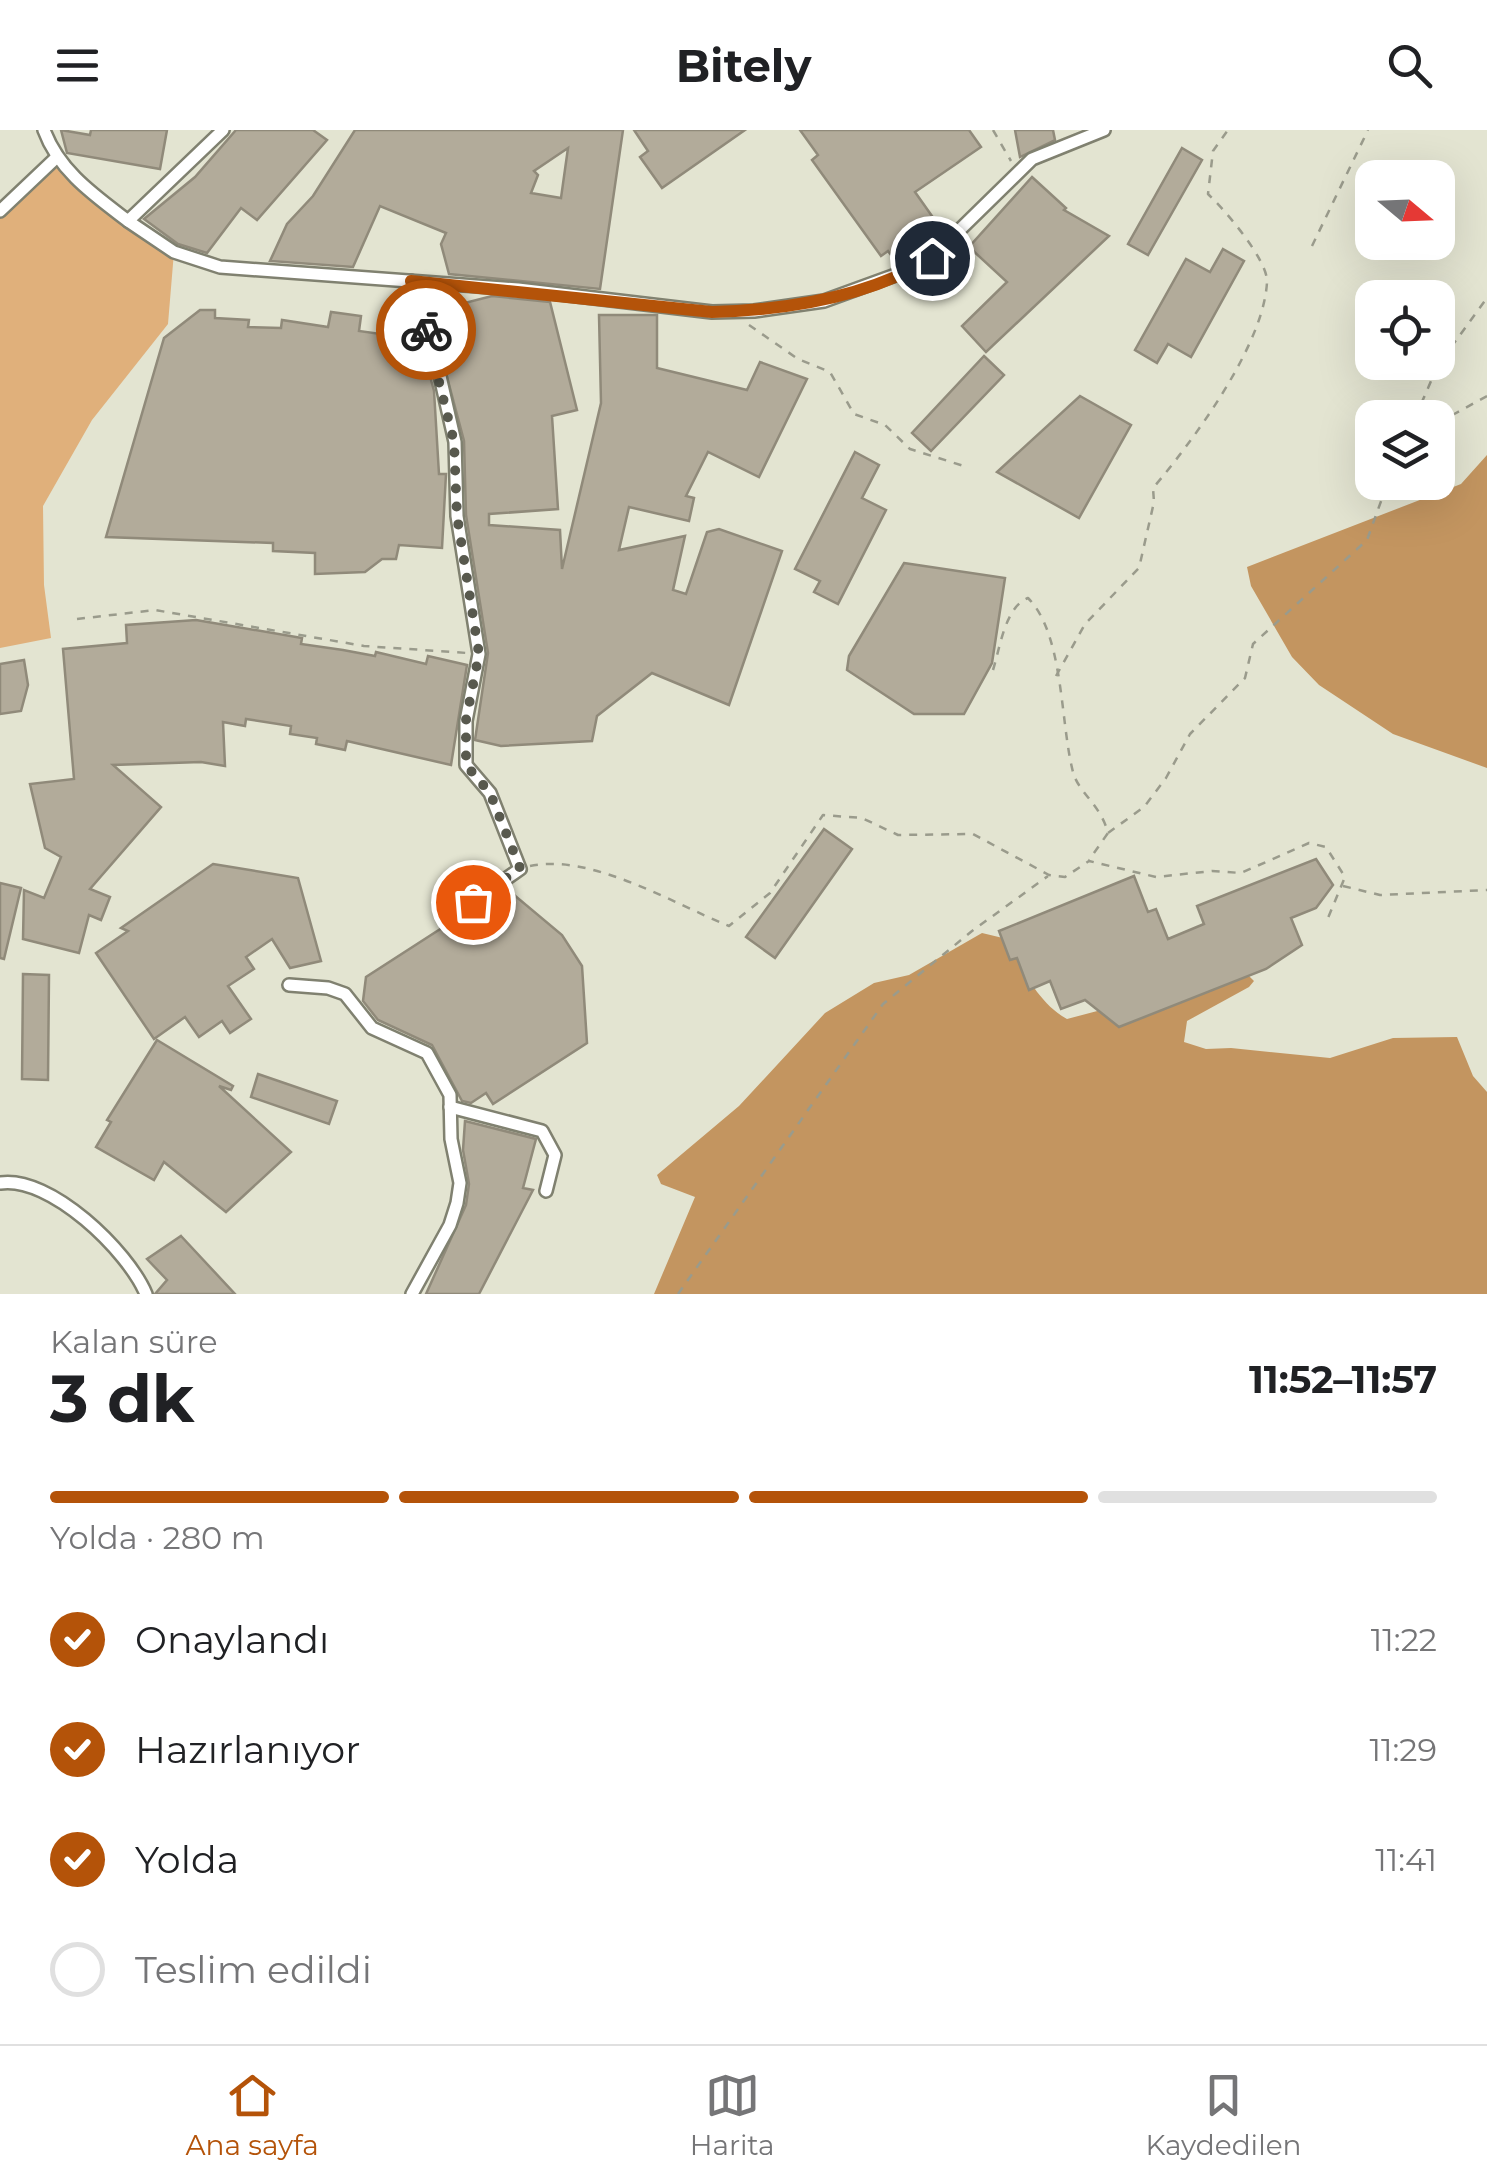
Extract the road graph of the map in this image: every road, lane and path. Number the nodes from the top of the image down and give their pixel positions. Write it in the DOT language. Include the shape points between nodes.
graph roads {
  1 [pos="44,130"];
  2 [pos="223,130"];
  3 [pos="993,130"];
  4 [pos="1104,130"];
  5 [pos="1228,130"];
  6 [pos="1368,130"];
  7 [pos="57,157"];
  8 [pos="1016,170"];
  9 [pos="0,211"];
  10 [pos="128,221"];
  11 [pos="1312,246"];
  12 [pos="411,281"];
  13 [pos="1487,298"];
  14 [pos="741,311"];
  15 [pos="1487,396"];
  16 [pos="1422,400"];
  17 [pos="1455,414"];
  18 [pos="966,466"];
  19 [pos="1381,500"];
  20 [pos="77,619"];
  21 [pos="479,654"];
  22 [pos="993,670"];
  23 [pos="1056,676"];
  24 [pos="1108,832"];
  25 [pos="1089,862"];
  26 [pos="520,868"];
  27 [pos="1049,875"];
  28 [pos="1342,886"];
  29 [pos="1487,890"];
  30 [pos="450,918"];
  31 [pos="1328,918"];
  32 [pos="289,985"];
  33 [pos="450,1107"];
  34 [pos="0,1183"];
  35 [pos="546,1191"];
  36 [pos="146,1294"];
  37 [pos="412,1294"];
  38 [pos="678,1294"];
  1 -- 7 [label="street"];
  2 -- 10 [label="street"];
  3 -- 8 [label="path"];
  4 -- 8 [label="street"];
  5 -- 23 [label="path" via="1212,151 1208,194 1265,270 1257,321 1201,429 1153,488 1139,568 1085,624"];
  6 -- 11 [label="path"];
  7 -- 9 [label="street"];
  7 -- 10 [label="street"];
  8 -- 14 [label="street" via="912,270 824,301"];
  10 -- 12 [label="street" via="174,252 220,267"];
  12 -- 14 [label="street"];
  12 -- 21 [label="street" via="454,442 457,516"];
  13 -- 16 [label="path" via="1438,365"];
  14 -- 18 [label="path" via="742,320 798,359 830,372 854,414 885,425 910,449"];
  15 -- 17 [label="path"];
  19 -- 24 [label="path" via="1367,540 1253,644 1245,678 1190,734 1144,807"];
  20 -- 21 [label="path" via="154,610 364,646"];
  21 -- 26 [label="street" via="466,720 466,765 490,793"];
  22 -- 23 [label="path" via="1008,621 1028,598 1041,611"];
  23 -- 24 [label="path" via="1074,778"];
  24 -- 25 [label="path"];
  25 -- 27 [label="path" via="1065,877"];
  25 -- 28 [label="path" via="1156,877 1240,872 1310,843 1326,847 1345,877"];
  26 -- 27 [label="path" via="550,862 608,874 729,926 770,892 823,816 862,818 898,835 973,834"];
  26 -- 30 [label="street"];
  27 -- 38 [label="path" via="883,1004"];
  28 -- 29 [label="path" via="1380,895"];
  28 -- 31 [label="path"];
  32 -- 33 [label="street" via="345,994 372,1028 427,1053"];
  33 -- 35 [label="street" via="542,1131 555,1156"];
  33 -- 37 [label="street" via="457,1203"];
  34 -- 36 [label="street" via="37,1188 98,1231 126,1258"];
}
